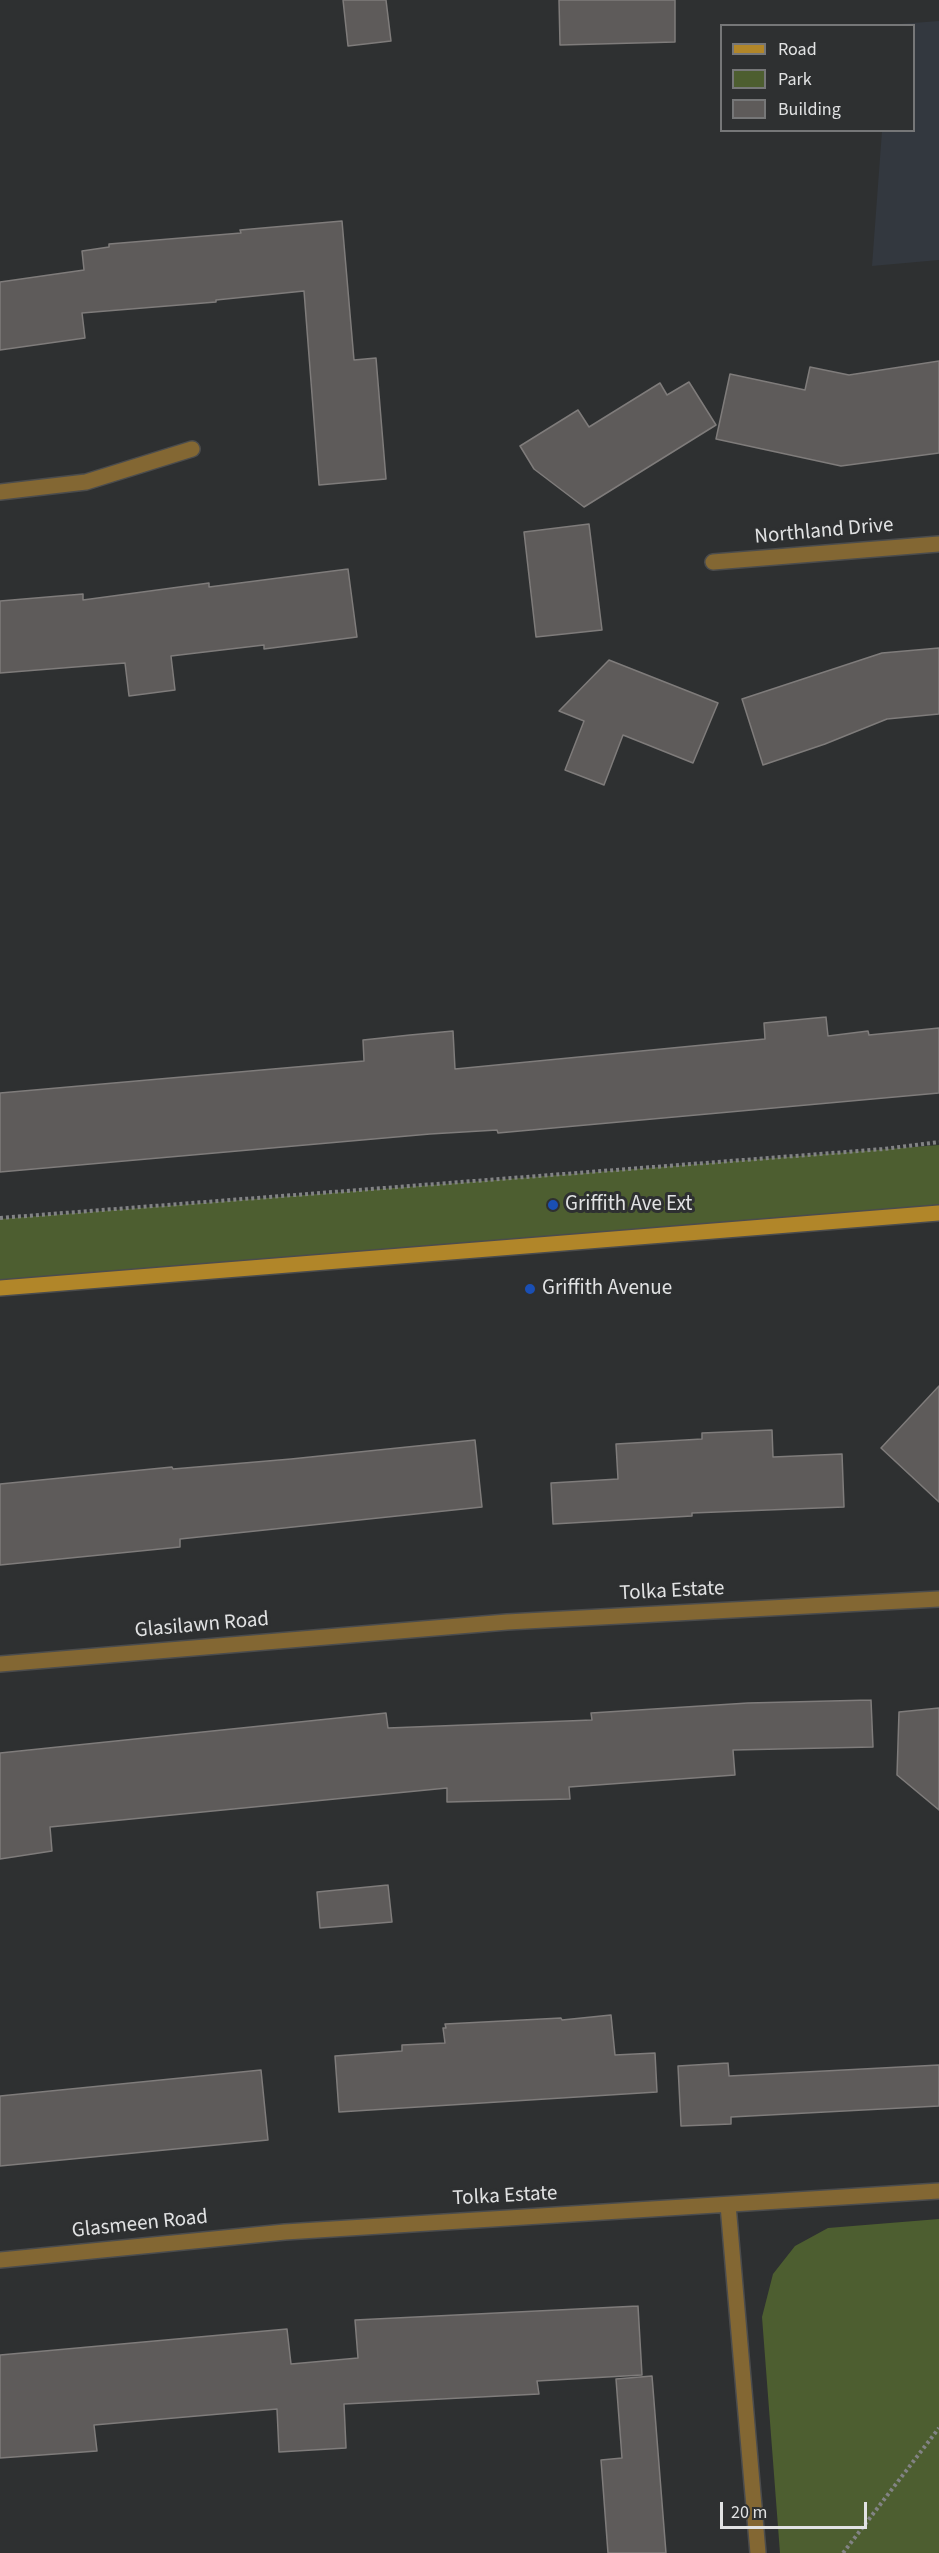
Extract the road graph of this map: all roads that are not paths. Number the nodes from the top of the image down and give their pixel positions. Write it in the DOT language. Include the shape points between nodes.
graph roads {
  1 [pos="192,449"];
  2 [pos="0,492"];
  3 [pos="939,544"];
  4 [pos="712,562"];
  5 [pos="939,1213"];
  6 [pos="0,1288"];
  7 [pos="939,1599"];
  8 [pos="408,1630"];
  9 [pos="0,1664"];
  10 [pos="939,2190"];
  11 [pos="728,2205"];
  12 [pos="285,2232"];
  13 [pos="0,2260"];
  14 [pos="758,2553"];
  1 -- 2 [label="street" via="86,482"];
  3 -- 4 [label="street, Northland Drive"];
  5 -- 6 [label="main road"];
  7 -- 8 [label="street, Tolka Estate"];
  8 -- 9 [label="street, Glasilawn Road"];
  10 -- 11 [label="street, Tolka Estate"];
  11 -- 12 [label="street, Tolka Estate"];
  11 -- 14 [label="street"];
  12 -- 13 [label="street, Glasmeen Road"];
}
